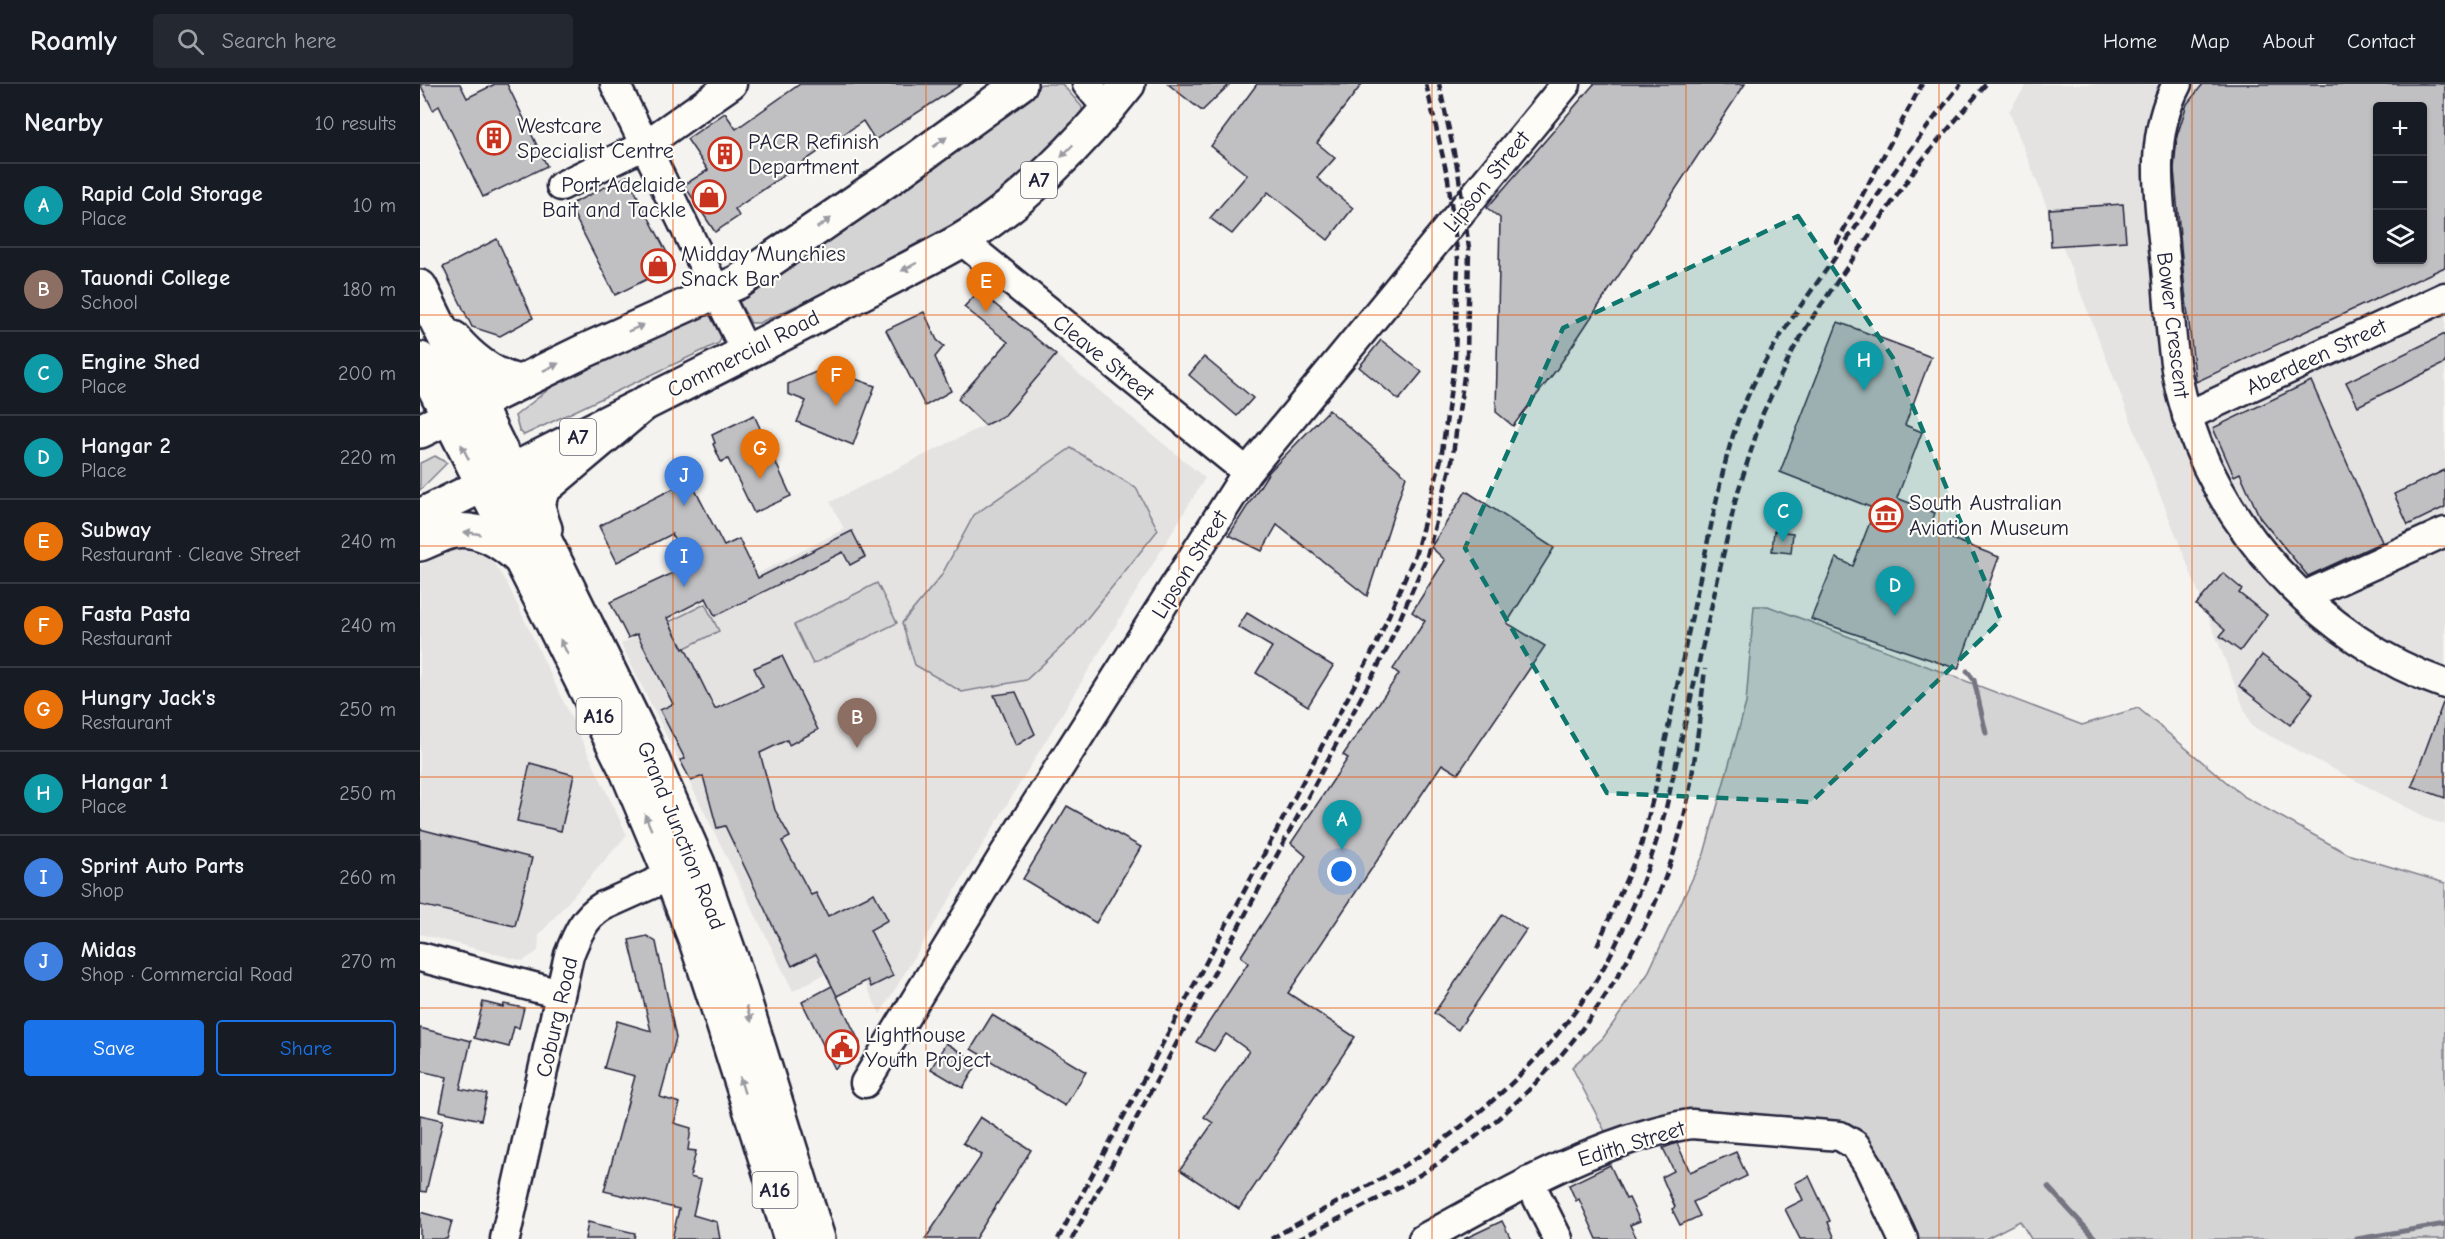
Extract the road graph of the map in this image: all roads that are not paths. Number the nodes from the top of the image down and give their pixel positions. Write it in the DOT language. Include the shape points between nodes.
graph roads {
  1 [pos="615,84"];
  2 [pos="732,84"];
  3 [pos="1020,84"];
  4 [pos="1087,84"];
  5 [pos="1128,84"];
  6 [pos="1566,84"];
  7 [pos="2173,94"];
  8 [pos="1108,109"];
  9 [pos="645,145"];
  10 [pos="561,186"];
  11 [pos="961,240"];
  12 [pos="718,292"];
  13 [pos="423,294"];
  14 [pos="2445,297"];
  15 [pos="746,352"];
  16 [pos="420,359"];
  17 [pos="520,382"];
  18 [pos="478,403"];
  19 [pos="645,403"];
  20 [pos="2187,416"];
  21 [pos="434,424"];
  22 [pos="512,471"];
  23 [pos="1247,472"];
  24 [pos="482,486"];
  25 [pos="420,516"];
  26 [pos="2445,532"];
  27 [pos="420,544"];
  28 [pos="553,553"];
  29 [pos="519,558"];
  30 [pos="2304,596"];
  31 [pos="2445,684"];
  32 [pos="685,870"];
  33 [pos="420,957"];
  34 [pos="560,994"];
  35 [pos="866,1083"];
  36 [pos="1529,1181"];
  37 [pos="505,1239"];
  38 [pos="790,1239"];
  39 [pos="819,1239"];
  40 [pos="1423,1239"];
  41 [pos="1558,1239"];
  42 [pos="1903,1239"];
  1 -- 9 [label="street"];
  2 -- 9 [label="street"];
  12 -- 3 [label="main road, one-way" via="893,176"];
  4 -- 8 [label="street"];
  5 -- 8 [label="main road, Commercial Road / A7"];
  6 -- 23 [label="street, Lipson Street"];
  7 -- 20 [label="street, Bower Crescent" via="2160,134 2158,183 2178,378"];
  8 -- 11 [label="main road, Commercial Road / A7, one-way" via="1042,177"];
  9 -- 10 [label="street"];
  9 -- 12 [label="street"];
  11 -- 15 [label="main road, Commercial Road / A7, one-way"];
  11 -- 23 [label="street, Cleave Street"];
  12 -- 15 [label="street"];
  17 -- 12 [label="main road, one-way"];
  13 -- 17 [label="main road" via="463,350 489,370"];
  13 -- 18 [label="main road, Grand Junction Road / A16"];
  14 -- 20 [label="street, Aberdeen Street"];
  15 -- 19 [label="main road, Commercial Road / A7"];
  16 -- 21 [label="main road, Grand Junction Road / A16"];
  17 -- 18 [label="main road"];
  18 -- 21 [label="main road"];
  18 -- 22 [label="main road, Grand Junction Road / A16"];
  19 -- 22 [label="main road, Commercial Road / A7"];
  19 -- 28 [label="main road" via="543,489 538,510"];
  20 -- 30 [label="street, Bower Crescent" via="2212,474 2240,524"];
  24 -- 21 [label="main road, Grand Junction Road / A16, one-way"];
  22 -- 24 [label="main road, A7"];
  22 -- 28 [label="main road, Grand Junction Road / A16"];
  23 -- 35 [label="street, Lipson Street" via="1005,853"];
  24 -- 25 [label="main road, A7"];
  24 -- 29 [label="main road, Grand Junction Road / A16"];
  26 -- 30 [label="street"];
  29 -- 27 [label="main road, one-way" via="504,544 475,532 454,531"];
  28 -- 32 [label="main road, Grand Junction Road / A16" via="646,746"];
  32 -- 29 [label="main road, Grand Junction Road / A16, one-way" via="627,771"];
  30 -- 31 [label="street, Bower Crescent" via="2376,652"];
  32 -- 34 [label="street, Coburg Road" via="594,911 580,928"];
  38 -- 32 [label="main road, Grand Junction Road / A16, one-way" via="717,1003"];
  32 -- 39 [label="main road, Grand Junction Road / A16, one-way" via="732,958"];
  33 -- 34 [label="street"];
  34 -- 37 [label="street, Coburg Road"];
  36 -- 40 [label="street, Edith Street"];
  36 -- 41 [label="street"];
  36 -- 42 [label="street, Edith Street" via="1597,1150 1672,1126 1692,1124 1840,1136 1855,1145 1868,1165"];
}
